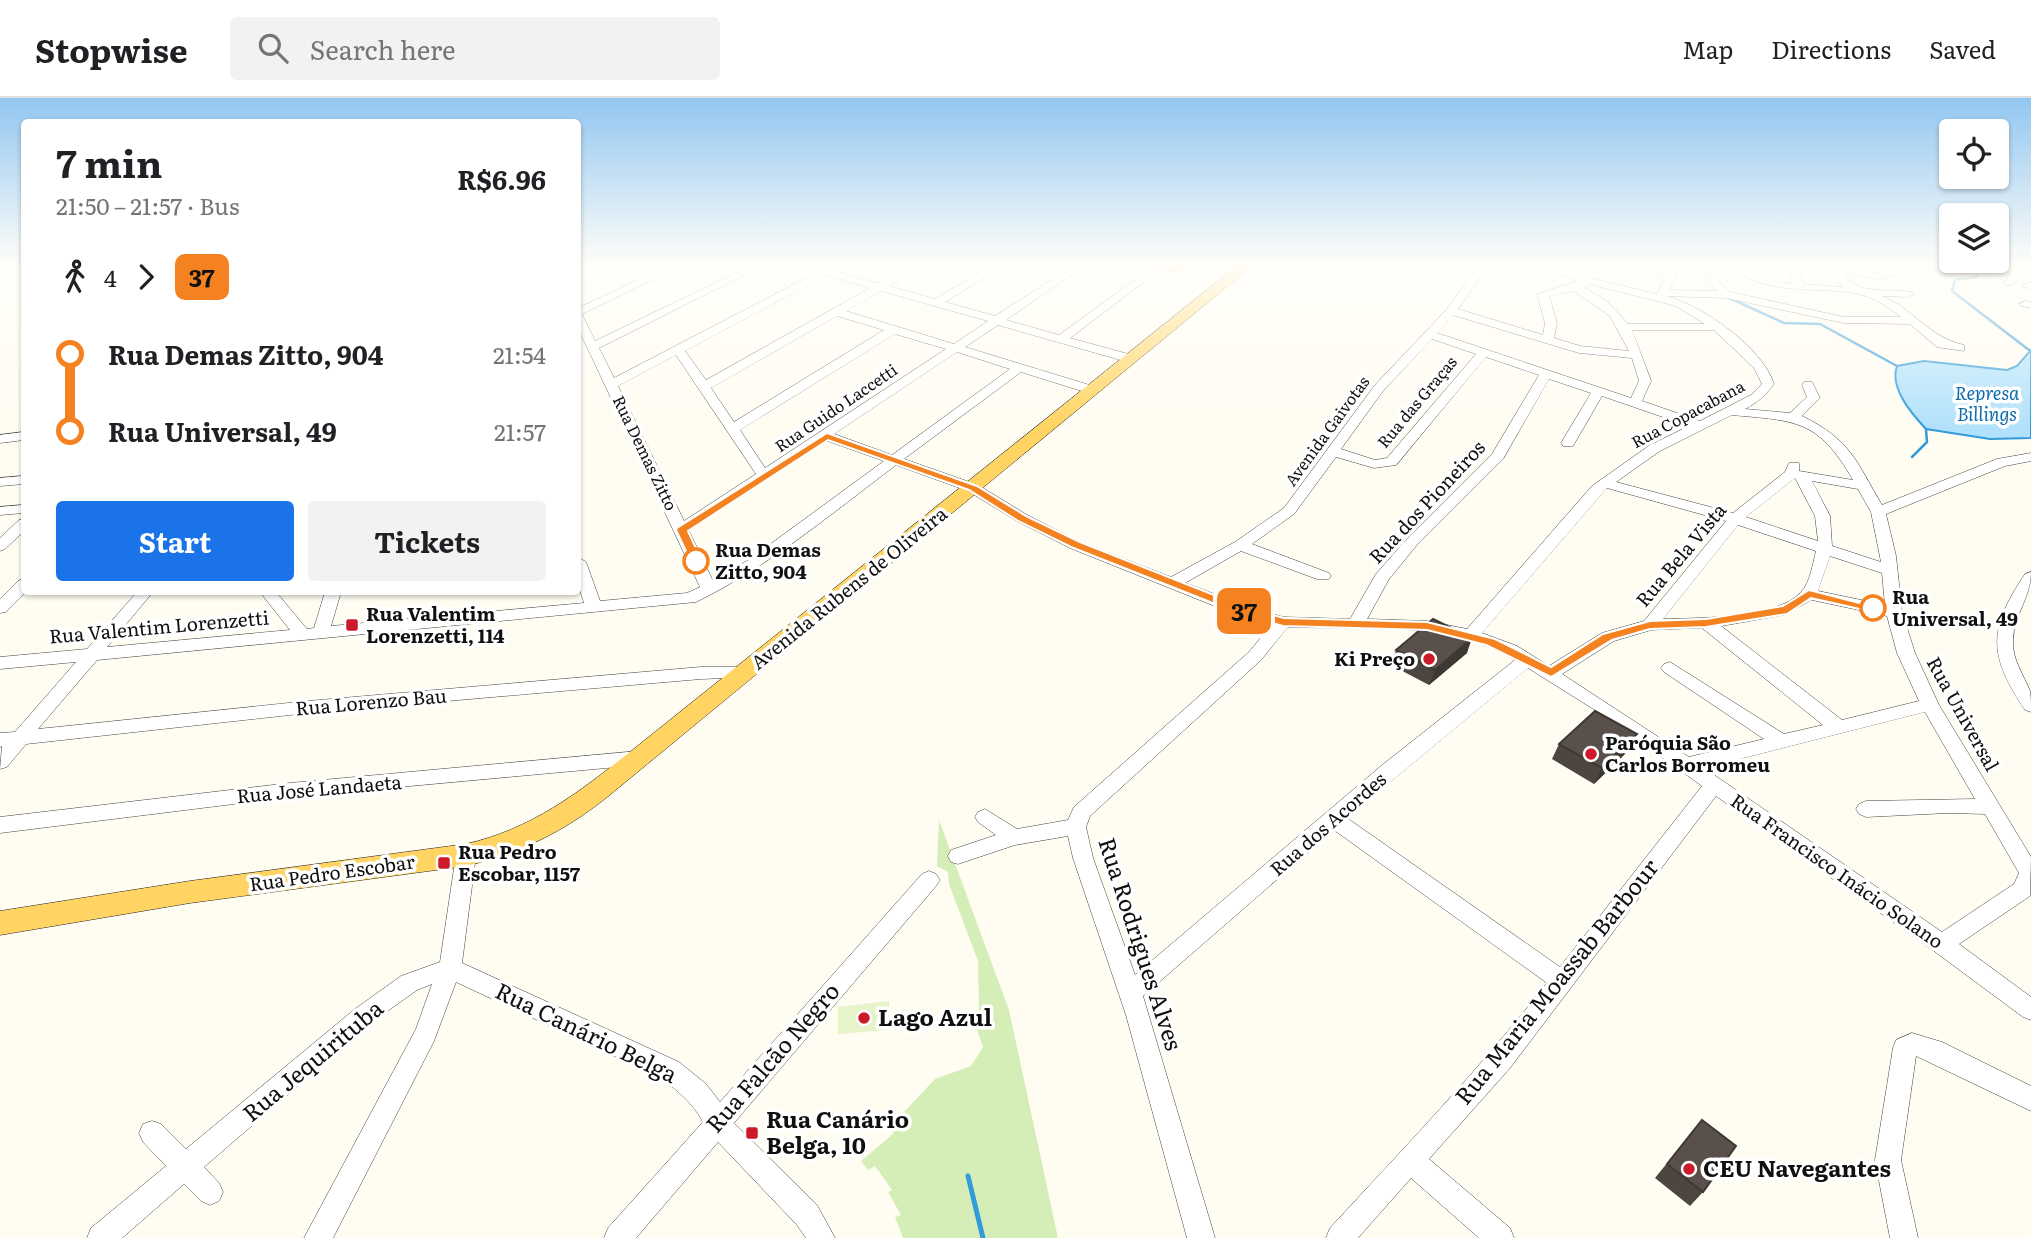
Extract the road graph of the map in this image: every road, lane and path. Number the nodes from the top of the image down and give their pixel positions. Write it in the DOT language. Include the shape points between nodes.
graph roads {
  1 [pos="649,319"];
  2 [pos="735,319"];
  3 [pos="824,319"];
  4 [pos="859,319"];
  5 [pos="1088,319"];
  6 [pos="1177,319"];
  7 [pos="1443,319"];
  8 [pos="1478,319"];
  9 [pos="1550,319"];
  10 [pos="1618,319"];
  11 [pos="1704,319"];
  12 [pos="1863,319"];
  13 [pos="1913,319"];
  14 [pos="998,320"];
  15 [pos="1916,321"];
  16 [pos="581,325"];
  17 [pos="1624,327"];
  18 [pos="1715,327"];
  19 [pos="893,330"];
  20 [pos="1429,334"];
  21 [pos="1062,338"];
  22 [pos="1548,340"];
  23 [pos="592,347"];
  24 [pos="1959,348"];
  25 [pos="678,349"];
  26 [pos="955,349"];
  27 [pos="1484,352"];
  28 [pos="1636,355"];
  29 [pos="1128,358"];
  30 [pos="1019,368"];
  31 [pos="1547,372"];
  32 [pos="611,385"];
  33 [pos="1808,385"];
  34 [pos="705,386"];
  35 [pos="1092,390"];
  36 [pos="1599,390"];
  37 [pos="1635,403"];
  38 [pos="1729,411"];
  39 [pos="1793,418"];
  40 [pos="1697,424"];
  41 [pos="732,429"];
  42 [pos="21,436"];
  43 [pos="827,436"];
  44 [pos="0,439"];
  45 [pos="1568,443"];
  46 [pos="1332,451"];
  47 [pos="2031,457"];
  48 [pos="2012,460"];
  49 [pos="894,461"];
  50 [pos="2031,470"];
  51 [pos="1796,472"];
  52 [pos="764,476"];
  53 [pos="21,480"];
  54 [pos="0,482"];
  55 [pos="1604,483"];
  56 [pos="1863,486"];
  57 [pos="973,488"];
  58 [pos="21,509"];
  59 [pos="0,511"];
  60 [pos="1878,512"];
  61 [pos="1735,519"];
  62 [pos="21,526"];
  63 [pos="681,530"];
  64 [pos="1240,545"];
  65 [pos="0,546"];
  66 [pos="1825,549"];
  67 [pos="1888,570"];
  68 [pos="581,571"];
  69 [pos="1323,576"];
  70 [pos="2031,577"];
  71 [pos="1171,584"];
  72 [pos="19,589"];
  73 [pos="710,590"];
  74 [pos="1809,594"];
  75 [pos="142,595"];
  76 [pos="270,595"];
  77 [pos="332,595"];
  78 [pos="0,608"];
  79 [pos="594,608"];
  80 [pos="1894,612"];
  81 [pos="1283,622"];
  82 [pos="1356,623"];
  83 [pos="1706,623"];
  84 [pos="1650,625"];
  85 [pos="321,632"];
  86 [pos="302,634"];
  87 [pos="1471,635"];
  88 [pos="91,654"];
  89 [pos="1528,659"];
  90 [pos="0,663"];
  91 [pos="1670,668"];
  92 [pos="743,673"];
  93 [pos="1551,673"];
  94 [pos="1930,705"];
  95 [pos="2031,706"];
  96 [pos="1836,726"];
  97 [pos="21,737"];
  98 [pos="0,740"];
  99 [pos="1779,740"];
  100 [pos="639,758"];
  101 [pos="0,762"];
  102 [pos="1686,765"];
  103 [pos="1713,786"];
  104 [pos="1991,807"];
  105 [pos="1866,809"];
  106 [pos="985,817"];
  107 [pos="1334,820"];
  108 [pos="0,825"];
  109 [pos="1076,827"];
  110 [pos="1014,837"];
  111 [pos="466,855"];
  112 [pos="958,856"];
  113 [pos="929,880"];
  114 [pos="2028,882"];
  115 [pos="0,923"];
  116 [pos="1942,944"];
  117 [pos="450,968"];
  118 [pos="1560,980"];
  119 [pos="1130,992"];
  120 [pos="2031,1010"];
  121 [pos="2031,1099"];
  122 [pos="716,1123"];
  123 [pos="152,1133"];
  124 [pos="1409,1159"];
  125 [pos="186,1169"];
  126 [pos="210,1192"];
  127 [pos="101,1238"];
  128 [pos="318,1238"];
  129 [pos="618,1238"];
  130 [pos="821,1238"];
  131 [pos="1201,1238"];
  132 [pos="1340,1238"];
  133 [pos="1500,1238"];
  134 [pos="1904,1238"];
  1 -- 23 [label="street"];
  2 -- 25 [label="street"];
  3 -- 34 [label="street"];
  4 -- 19 [label="street"];
  5 -- 21 [label="street"];
  6 -- 29 [label="main road"];
  7 -- 20 [label="street, Avenida Gaivotas"];
  8 -- 22 [label="street"];
  9 -- 22 [label="street"];
  10 -- 17 [label="street"];
  11 -- 18 [label="street, Rua Copacabana"];
  12 -- 15 [label="street"];
  13 -- 15 [label="street"];
  14 -- 21 [label="street"];
  14 -- 26 [label="street, Rua Guido Laccetti"];
  15 -- 24 [label="street" via="1941,344"];
  16 -- 23 [label="street, Rua Demas Zitto"];
  17 -- 18 [label="street"];
  17 -- 28 [label="street"];
  18 -- 38 [label="street, Rua Copacabana" via="1752,358 1768,379 1761,393"];
  19 -- 26 [label="street"];
  19 -- 41 [label="street"];
  20 -- 27 [label="street"];
  20 -- 46 [label="street, Avenida Gaivotas" via="1379,388"];
  21 -- 29 [label="street"];
  22 -- 28 [label="street" via="1590,351"];
  23 -- 32 [label="street, Rua Demas Zitto"];
  25 -- 32 [label="street"];
  25 -- 34 [label="street"];
  26 -- 30 [label="street"];
  26 -- 43 [label="street, Rua Guido Laccetti"];
  27 -- 31 [label="street"];
  27 -- 46 [label="street, Rua das Graças" via="1391,462 1374,464"];
  28 -- 37 [label="street" via="1644,381"];
  29 -- 35 [label="main road"];
  30 -- 35 [label="street"];
  30 -- 49 [label="street, Rua Valentim Lorenzetti"];
  31 -- 36 [label="street"];
  31 -- 82 [label="street, Rua dos Pioneiros" via="1498,456 1390,569"];
  32 -- 63 [label="street, Rua Demas Zitto"];
  33 -- 39 [label="street" via="1814,398"];
  34 -- 41 [label="street"];
  35 -- 57 [label="main road, Avenida Rubens de Oliveira"];
  36 -- 37 [label="street"];
  36 -- 45 [label="street"];
  37 -- 40 [label="street"];
  38 -- 39 [label="street, Rua Universal"];
  38 -- 40 [label="street, Rua Copacabana"];
  39 -- 56 [label="street, Rua Universal" via="1841,447"];
  40 -- 55 [label="street, Rua Copacabana"];
  41 -- 52 [label="street"];
  42 -- 44 [label="street"];
  43 -- 49 [label="street, Rua Francisco Inácio Solano"];
  43 -- 52 [label="street, Rua Guido Laccetti"];
  46 -- 64 [label="street, Avenida Gaivotas" via="1289,511"];
  47 -- 48 [label="street"];
  48 -- 50 [label="street"];
  48 -- 60 [label="street"];
  49 -- 57 [label="street, Rua Francisco Inácio Solano"];
  49 -- 73 [label="street, Rua Valentim Lorenzetti"];
  51 -- 56 [label="street"];
  51 -- 61 [label="street, Rua Bela Vista"];
  51 -- 66 [label="street" via="1823,514"];
  52 -- 63 [label="street, Rua Guido Laccetti"];
  53 -- 54 [label="street"];
  55 -- 61 [label="street"];
  55 -- 87 [label="street, Rua Copacabana"];
  56 -- 60 [label="street, Rua Universal"];
  57 -- 71 [label="street, Rua Francisco Inácio Solano" via="1041,528"];
  57 -- 92 [label="main road, Avenida Rubens de Oliveira"];
  58 -- 59 [label="street"];
  60 -- 67 [label="street, Rua Universal"];
  61 -- 66 [label="street"];
  61 -- 84 [label="street, Rua Bela Vista"];
  62 -- 65 [label="street"];
  63 -- 73 [label="street, Rua Demas Zitto"];
  64 -- 69 [label="street"];
  64 -- 71 [label="street, Avenida Gaivotas"];
  66 -- 67 [label="street"];
  66 -- 74 [label="street"];
  67 -- 80 [label="street, Rua Universal"];
  68 -- 79 [label="street"];
  70 -- 95 [label="street" via="2003,636 2005,664"];
  71 -- 81 [label="street, Rua Francisco Inácio Solano"];
  72 -- 78 [label="street"];
  73 -- 79 [label="street, Rua Valentim Lorenzetti" via="682,600"];
  74 -- 80 [label="street"];
  74 -- 83 [label="street" via="1787,610"];
  75 -- 88 [label="street"];
  76 -- 86 [label="street"];
  77 -- 85 [label="street"];
  79 -- 85 [label="street, Rua Valentim Lorenzetti"];
  80 -- 94 [label="street, Rua Universal" via="1906,653"];
  81 -- 82 [label="street, Rua Francisco Inácio Solano"];
  81 -- 109 [label="street, Rua Rodrigues Alves" via="1255,656 1081,812"];
  82 -- 87 [label="street, Rua Francisco Inácio Solano" via="1427,626"];
  83 -- 84 [label="street"];
  83 -- 96 [label="street"];
  84 -- 93 [label="street, Rua Bela Vista" via="1608,637"];
  85 -- 86 [label="street, Rua Valentim Lorenzetti"];
  86 -- 88 [label="street, Rua Valentim Lorenzetti"];
  87 -- 89 [label="street, Rua Francisco Inácio Solano"];
  88 -- 90 [label="street, Rua Valentim Lorenzetti"];
  88 -- 97 [label="street"];
  89 -- 93 [label="street, Rua Francisco Inácio Solano"];
  89 -- 107 [label="street, Rua dos Acordes"];
  91 -- 99 [label="street"];
  92 -- 97 [label="street, Rua Lorenzo Bau" via="308,707"];
  92 -- 100 [label="main road, Avenida Rubens de Oliveira"];
  93 -- 102 [label="street, Rua Francisco Inácio Solano"];
  94 -- 96 [label="street"];
  94 -- 104 [label="street, Rua Universal"];
  96 -- 99 [label="street"];
  97 -- 98 [label="street, Rua Lorenzo Bau"];
  97 -- 101 [label="street"];
  99 -- 102 [label="street"];
  100 -- 108 [label="street, Rua José Landaeta" via="290,790"];
  100 -- 111 [label="main road, Rua Pedro Escobar" via="543,831 510,845"];
  102 -- 103 [label="street, Rua Francisco Inácio Solano"];
  103 -- 116 [label="street, Rua Francisco Inácio Solano"];
  103 -- 118 [label="street, Rua Maria Moassab Barbour"];
  104 -- 105 [label="street"];
  104 -- 114 [label="street, Rua Universal"];
  106 -- 110 [label="street"];
  107 -- 118 [label="street"];
  107 -- 119 [label="street, Rua dos Acordes"];
  109 -- 110 [label="street"];
  109 -- 119 [label="street, Rua Rodrigues Alves"];
  110 -- 112 [label="street"];
  111 -- 115 [label="main road, Rua Pedro Escobar"];
  111 -- 117 [label="street"];
  113 -- 122 [label="street, Rua Falcão Negro"];
  114 -- 116 [label="street"];
  116 -- 120 [label="street, Rua Francisco Inácio Solano"];
  117 -- 122 [label="street, Rua Canário Belga" via="657,1063 699,1092"];
  117 -- 125 [label="street, Rua Jequirituba" via="409,983 363,1016"];
  117 -- 128 [label="street" via="426,1032"];
  118 -- 124 [label="street, Rua Maria Moassab Barbour" via="1501,1060"];
  119 -- 131 [label="street, Rua Rodrigues Alves"];
  121 -- 134 [label="street" via="1933,1050 1912,1044 1905,1048 1888,1160"];
  122 -- 129 [label="street, Rua Falcão Negro"];
  122 -- 130 [label="street, Rua Canário Belga" via="807,1215"];
  123 -- 125 [label="street"];
  124 -- 132 [label="street, Rua Maria Moassab Barbour"];
  124 -- 133 [label="street"];
  125 -- 126 [label="street"];
  125 -- 127 [label="street, Rua Jequirituba"];
}
